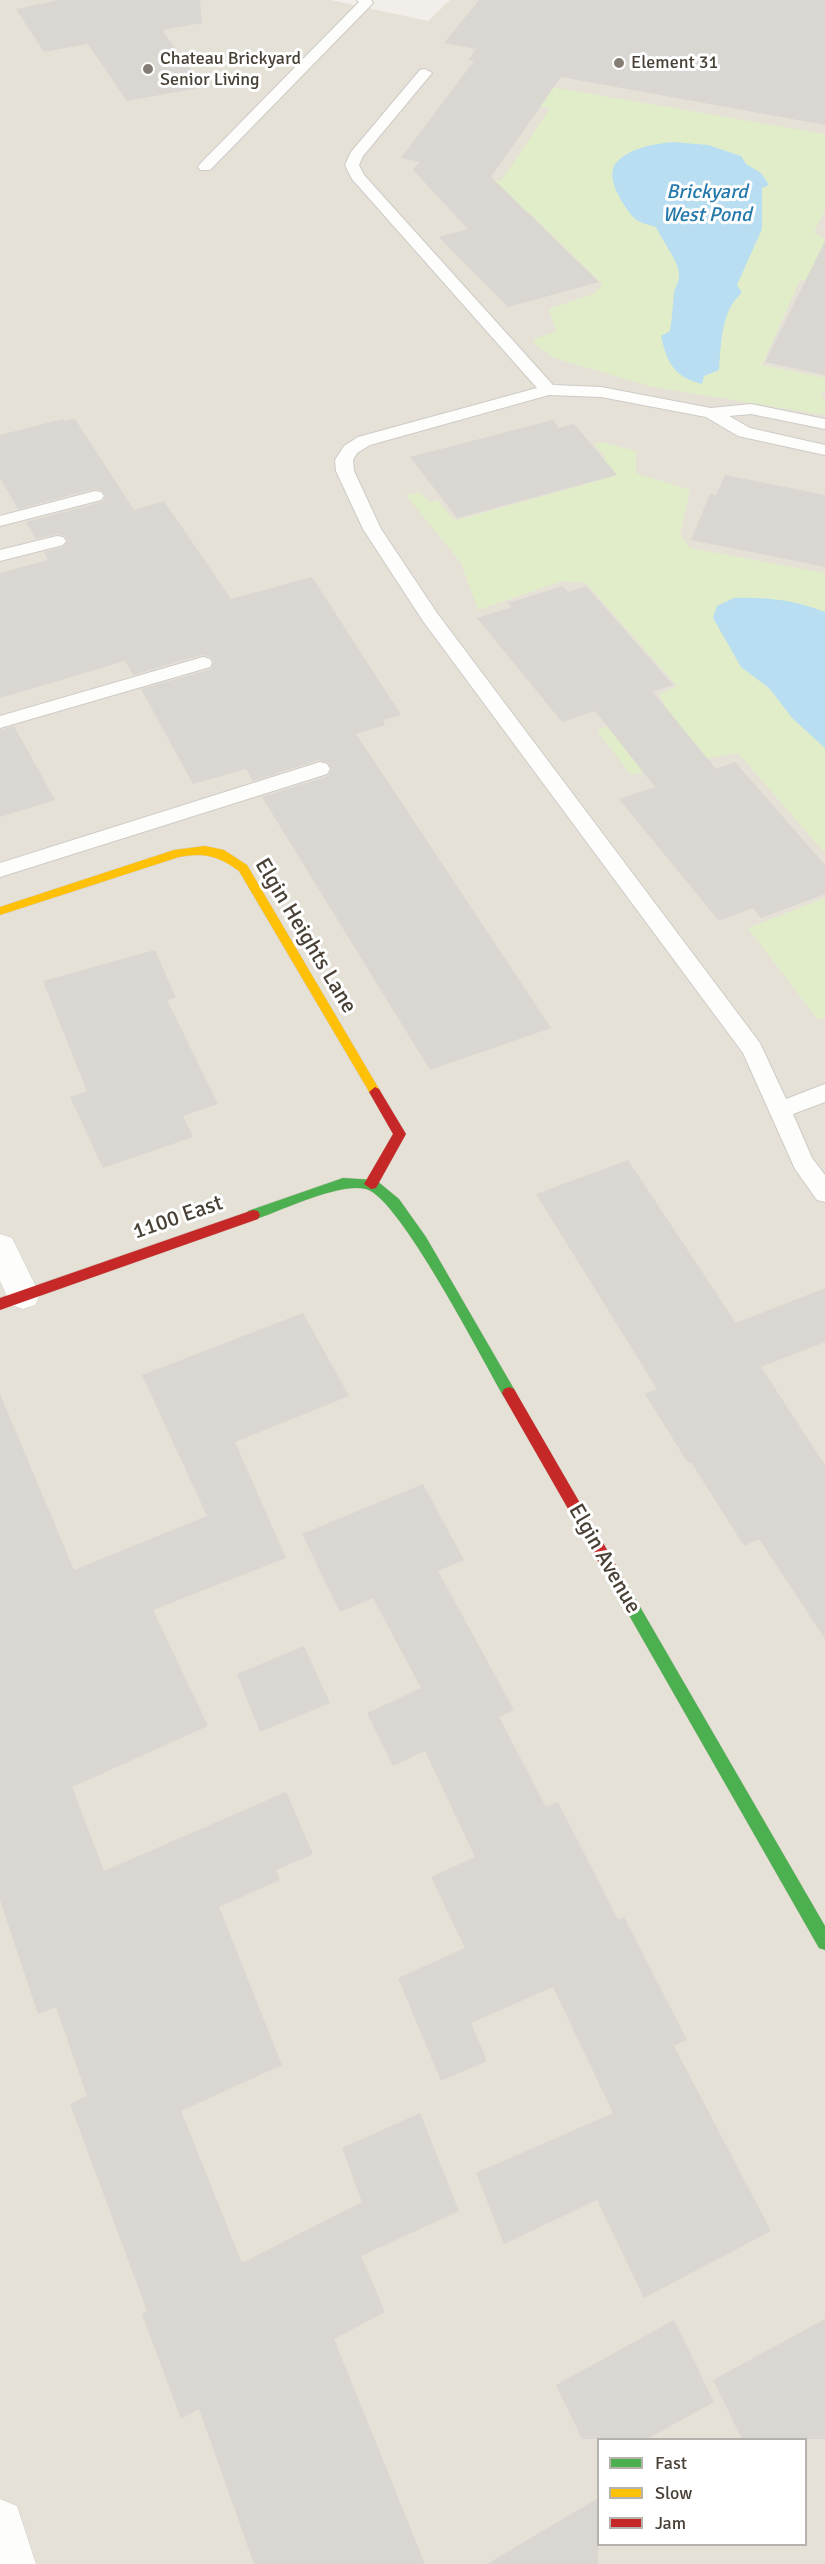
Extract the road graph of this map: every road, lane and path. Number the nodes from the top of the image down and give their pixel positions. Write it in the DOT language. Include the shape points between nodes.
graph roads {
  1 [pos="364,0"];
  2 [pos="425,73"];
  3 [pos="205,167"];
  4 [pos="548,390"];
  5 [pos="711,413"];
  6 [pos="825,424"];
  7 [pos="825,450"];
  8 [pos="95,496"];
  9 [pos="0,521"];
  10 [pos="57,541"];
  11 [pos="0,556"];
  12 [pos="203,663"];
  13 [pos="0,722"];
  14 [pos="320,769"];
  15 [pos="0,870"];
  16 [pos="0,911"];
  17 [pos="825,1093"];
  18 [pos="780,1110"];
  19 [pos="371,1184"];
  20 [pos="825,1193"];
  21 [pos="0,1247"];
  22 [pos="11,1299"];
  23 [pos="825,1942"];
  24 [pos="0,2523"];
  25 [pos="12,2564"];
  1 -- 3 [label="lane" via="366,3"];
  2 -- 4 [label="lane" via="356,155 352,165 357,176"];
  4 -- 5 [label="lane" via="601,392"];
  4 -- 18 [label="lane" via="364,441 350,450 344,460 345,471 372,529 430,617 752,1049"];
  5 -- 6 [label="lane" via="751,409"];
  5 -- 7 [label="lane" via="744,432"];
  8 -- 9 [label="lane"];
  10 -- 11 [label="lane"];
  12 -- 13 [label="lane"];
  14 -- 15 [label="lane"];
  16 -- 19 [label="street, Elgin Heights Lane" via="178,853 203,848 223,852 243,868 400,1134"];
  17 -- 18 [label="lane"];
  18 -- 20 [label="lane" via="803,1163"];
  19 -- 22 [label="street, 1100 East" via="343,1183"];
  19 -- 23 [label="street, Elgin Avenue" via="394,1203 421,1241"];
  21 -- 22 [label="street"];
  24 -- 25 [label="street"];
}
